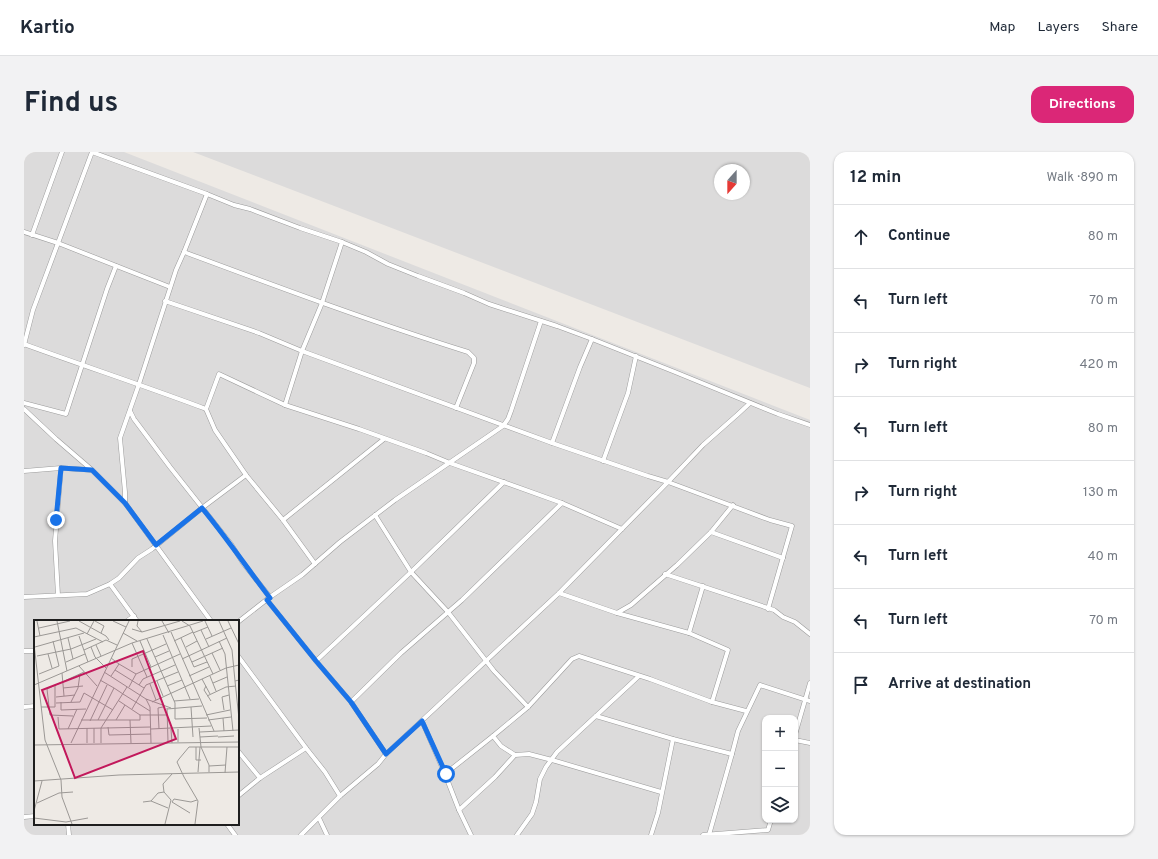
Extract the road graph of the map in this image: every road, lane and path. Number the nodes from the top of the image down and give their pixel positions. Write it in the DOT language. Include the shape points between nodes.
graph roads {
  1 [pos="62,152"];
  2 [pos="92,152"];
  3 [pos="207,194"];
  4 [pos="24,232"];
  5 [pos="32,235"];
  6 [pos="342,242"];
  7 [pos="58,243"];
  8 [pos="184,252"];
  9 [pos="116,266"];
  10 [pos="170,287"];
  11 [pos="165,301"];
  12 [pos="322,303"];
  13 [pos="541,321"];
  14 [pos="592,339"];
  15 [pos="24,344"];
  16 [pos="302,351"];
  17 [pos="636,356"];
  18 [pos="81,365"];
  19 [pos="139,384"];
  20 [pos="24,403"];
  21 [pos="750,403"];
  22 [pos="285,405"];
  23 [pos="456,408"];
  24 [pos="24,409"];
  25 [pos="206,409"];
  26 [pos="130,411"];
  27 [pos="810,424"];
  28 [pos="503,426"];
  29 [pos="384,439"];
  30 [pos="552,444"];
  31 [pos="603,461"];
  32 [pos="450,463"];
  33 [pos="61,468"];
  34 [pos="92,470"];
  35 [pos="24,471"];
  36 [pos="246,475"];
  37 [pos="504,482"];
  38 [pos="668,482"];
  39 [pos="562,502"];
  40 [pos="125,503"];
  41 [pos="733,505"];
  42 [pos="202,508"];
  43 [pos="374,515"];
  44 [pos="284,520"];
  45 [pos="622,529"];
  46 [pos="711,532"];
  47 [pos="156,545"];
  48 [pos="783,558"];
  49 [pos="315,564"];
  50 [pos="411,572"];
  51 [pos="666,574"];
  52 [pos="110,584"];
  53 [pos="703,586"];
  54 [pos="559,593"];
  55 [pos="58,595"];
  56 [pos="24,597"];
  57 [pos="269,599"];
  58 [pos="768,609"];
  59 [pos="448,612"];
  60 [pos="617,613"];
  61 [pos="134,616"];
  62 [pos="128,620"];
  63 [pos="137,620"];
  64 [pos="211,620"];
  65 [pos="239,621"];
  66 [pos="689,633"];
  67 [pos="810,634"];
  68 [pos="239,657"];
  69 [pos="316,661"];
  70 [pos="486,661"];
  71 [pos="639,676"];
  72 [pos="810,683"];
  73 [pos="808,700"];
  74 [pos="351,702"];
  75 [pos="712,702"];
  76 [pos="34,706"];
  77 [pos="24,707"];
  78 [pos="528,707"];
  79 [pos="746,711"];
  80 [pos="596,716"];
  81 [pos="422,721"];
  82 [pos="798,727"];
  83 [pos="493,736"];
  84 [pos="673,739"];
  85 [pos="798,741"];
  86 [pos="810,743"];
  87 [pos="306,748"];
  88 [pos="239,752"];
  89 [pos="386,754"];
  90 [pos="732,754"];
  91 [pos="515,755"];
  92 [pos="552,760"];
  93 [pos="446,774"];
  94 [pos="260,778"];
  95 [pos="661,792"];
  96 [pos="239,795"];
  97 [pos="340,796"];
  98 [pos="459,810"];
  99 [pos="34,816"];
  100 [pos="24,818"];
  101 [pos="319,818"];
  102 [pos="770,823"];
  103 [pos="68,825"];
  104 [pos="228,825"];
  105 [pos="745,833"];
  106 [pos="69,835"];
  107 [pos="235,835"];
  108 [pos="301,835"];
  109 [pos="327,835"];
  110 [pos="471,835"];
  111 [pos="517,835"];
  112 [pos="651,835"];
  113 [pos="703,835"];
  114 [pos="709,835"];
  1 -- 5 [label="street"];
  2 -- 3 [label="street"];
  2 -- 7 [label="street"];
  3 -- 6 [label="street"];
  3 -- 8 [label="street"];
  4 -- 5 [label="street"];
  5 -- 7 [label="street"];
  6 -- 12 [label="street"];
  6 -- 13 [label="street" via="418,276"];
  7 -- 9 [label="street"];
  7 -- 15 [label="street" via="33,310"];
  8 -- 10 [label="street"];
  8 -- 12 [label="street"];
  9 -- 10 [label="street"];
  9 -- 18 [label="street"];
  10 -- 11 [label="street"];
  11 -- 16 [label="street" via="259,333"];
  11 -- 19 [label="street"];
  12 -- 16 [label="street"];
  12 -- 23 [label="street" via="468,352 474,358 474,363"];
  13 -- 14 [label="street"];
  13 -- 28 [label="street" via="511,411"];
  14 -- 17 [label="street"];
  14 -- 30 [label="street"];
  15 -- 18 [label="street"];
  16 -- 22 [label="street"];
  16 -- 23 [label="street"];
  17 -- 21 [label="street"];
  17 -- 31 [label="street" via="628,393"];
  18 -- 19 [label="street"];
  18 -- 20 [label="street" via="66,414"];
  19 -- 25 [label="street"];
  19 -- 26 [label="street"];
  21 -- 27 [label="street"];
  21 -- 38 [label="street" via="703,445"];
  22 -- 25 [label="street" via="219,374"];
  22 -- 29 [label="street"];
  23 -- 28 [label="street"];
  24 -- 34 [label="street"];
  25 -- 36 [label="street" via="215,430"];
  26 -- 40 [label="street" via="120,438"];
  26 -- 42 [label="street"];
  28 -- 30 [label="street"];
  28 -- 32 [label="street"];
  29 -- 32 [label="street"];
  29 -- 44 [label="street"];
  30 -- 31 [label="street"];
  31 -- 38 [label="street"];
  32 -- 37 [label="street"];
  32 -- 43 [label="street"];
  33 -- 34 [label="street"];
  33 -- 35 [label="street"];
  33 -- 55 [label="street" via="55,541"];
  34 -- 40 [label="street"];
  36 -- 42 [label="street"];
  36 -- 44 [label="street"];
  37 -- 39 [label="street"];
  37 -- 50 [label="street"];
  38 -- 41 [label="street"];
  38 -- 45 [label="street"];
  39 -- 45 [label="street"];
  39 -- 59 [label="street"];
  40 -- 47 [label="street"];
  41 -- 46 [label="street"];
  41 -- 48 [label="street" via="792,526"];
  42 -- 47 [label="street"];
  42 -- 57 [label="street" via="231,544"];
  43 -- 49 [label="street"];
  43 -- 50 [label="street"];
  44 -- 49 [label="street"];
  45 -- 54 [label="street"];
  46 -- 48 [label="street"];
  46 -- 51 [label="street"];
  47 -- 52 [label="street"];
  47 -- 64 [label="street"];
  48 -- 58 [label="street"];
  49 -- 57 [label="street"];
  50 -- 59 [label="street"];
  50 -- 69 [label="street"];
  51 -- 53 [label="street"];
  51 -- 60 [label="street" via="631,605"];
  52 -- 55 [label="street" via="87,594"];
  52 -- 61 [label="street"];
  53 -- 58 [label="street"];
  53 -- 66 [label="street"];
  54 -- 60 [label="street"];
  54 -- 70 [label="street"];
  55 -- 56 [label="street"];
  57 -- 65 [label="street"];
  57 -- 69 [label="street"];
  58 -- 67 [label="street" via="795,622"];
  59 -- 70 [label="street"];
  59 -- 74 [label="street"];
  60 -- 66 [label="street"];
  61 -- 62 [label="street"];
  61 -- 63 [label="street"];
  66 -- 75 [label="street" via="728,650"];
  68 -- 87 [label="street"];
  69 -- 74 [label="street"];
  70 -- 78 [label="street"];
  70 -- 81 [label="street"];
  71 -- 75 [label="street"];
  71 -- 78 [label="street" via="579,656 572,659"];
  71 -- 80 [label="street"];
  72 -- 73 [label="street"];
  73 -- 79 [label="street" via="760,685"];
  73 -- 82 [label="street"];
  74 -- 89 [label="street"];
  75 -- 79 [label="street"];
  76 -- 77 [label="street"];
  78 -- 83 [label="street"];
  79 -- 90 [label="street"];
  80 -- 84 [label="street"];
  80 -- 92 [label="street" via="557,752"];
  81 -- 89 [label="street"];
  81 -- 93 [label="street"];
  83 -- 91 [label="street" via="501,746"];
  83 -- 93 [label="street"];
  84 -- 90 [label="street"];
  84 -- 95 [label="street"];
  85 -- 86 [label="street"];
  87 -- 94 [label="street"];
  87 -- 97 [label="street"];
  88 -- 94 [label="street"];
  89 -- 97 [label="street"];
  90 -- 114 [label="street"];
  91 -- 92 [label="street" via="529,754"];
  91 -- 98 [label="street"];
  92 -- 95 [label="street"];
  92 -- 111 [label="street" via="540,779 532,814"];
  93 -- 98 [label="street"];
  94 -- 96 [label="street"];
  95 -- 112 [label="street"];
  97 -- 101 [label="street"];
  98 -- 110 [label="street"];
  99 -- 100 [label="street"];
  101 -- 108 [label="street"];
  101 -- 109 [label="street"];
  102 -- 105 [label="street" via="768,830"];
  103 -- 106 [label="street"];
  104 -- 107 [label="street"];
  105 -- 114 [label="street"];
  113 -- 114 [label="street"];
}
